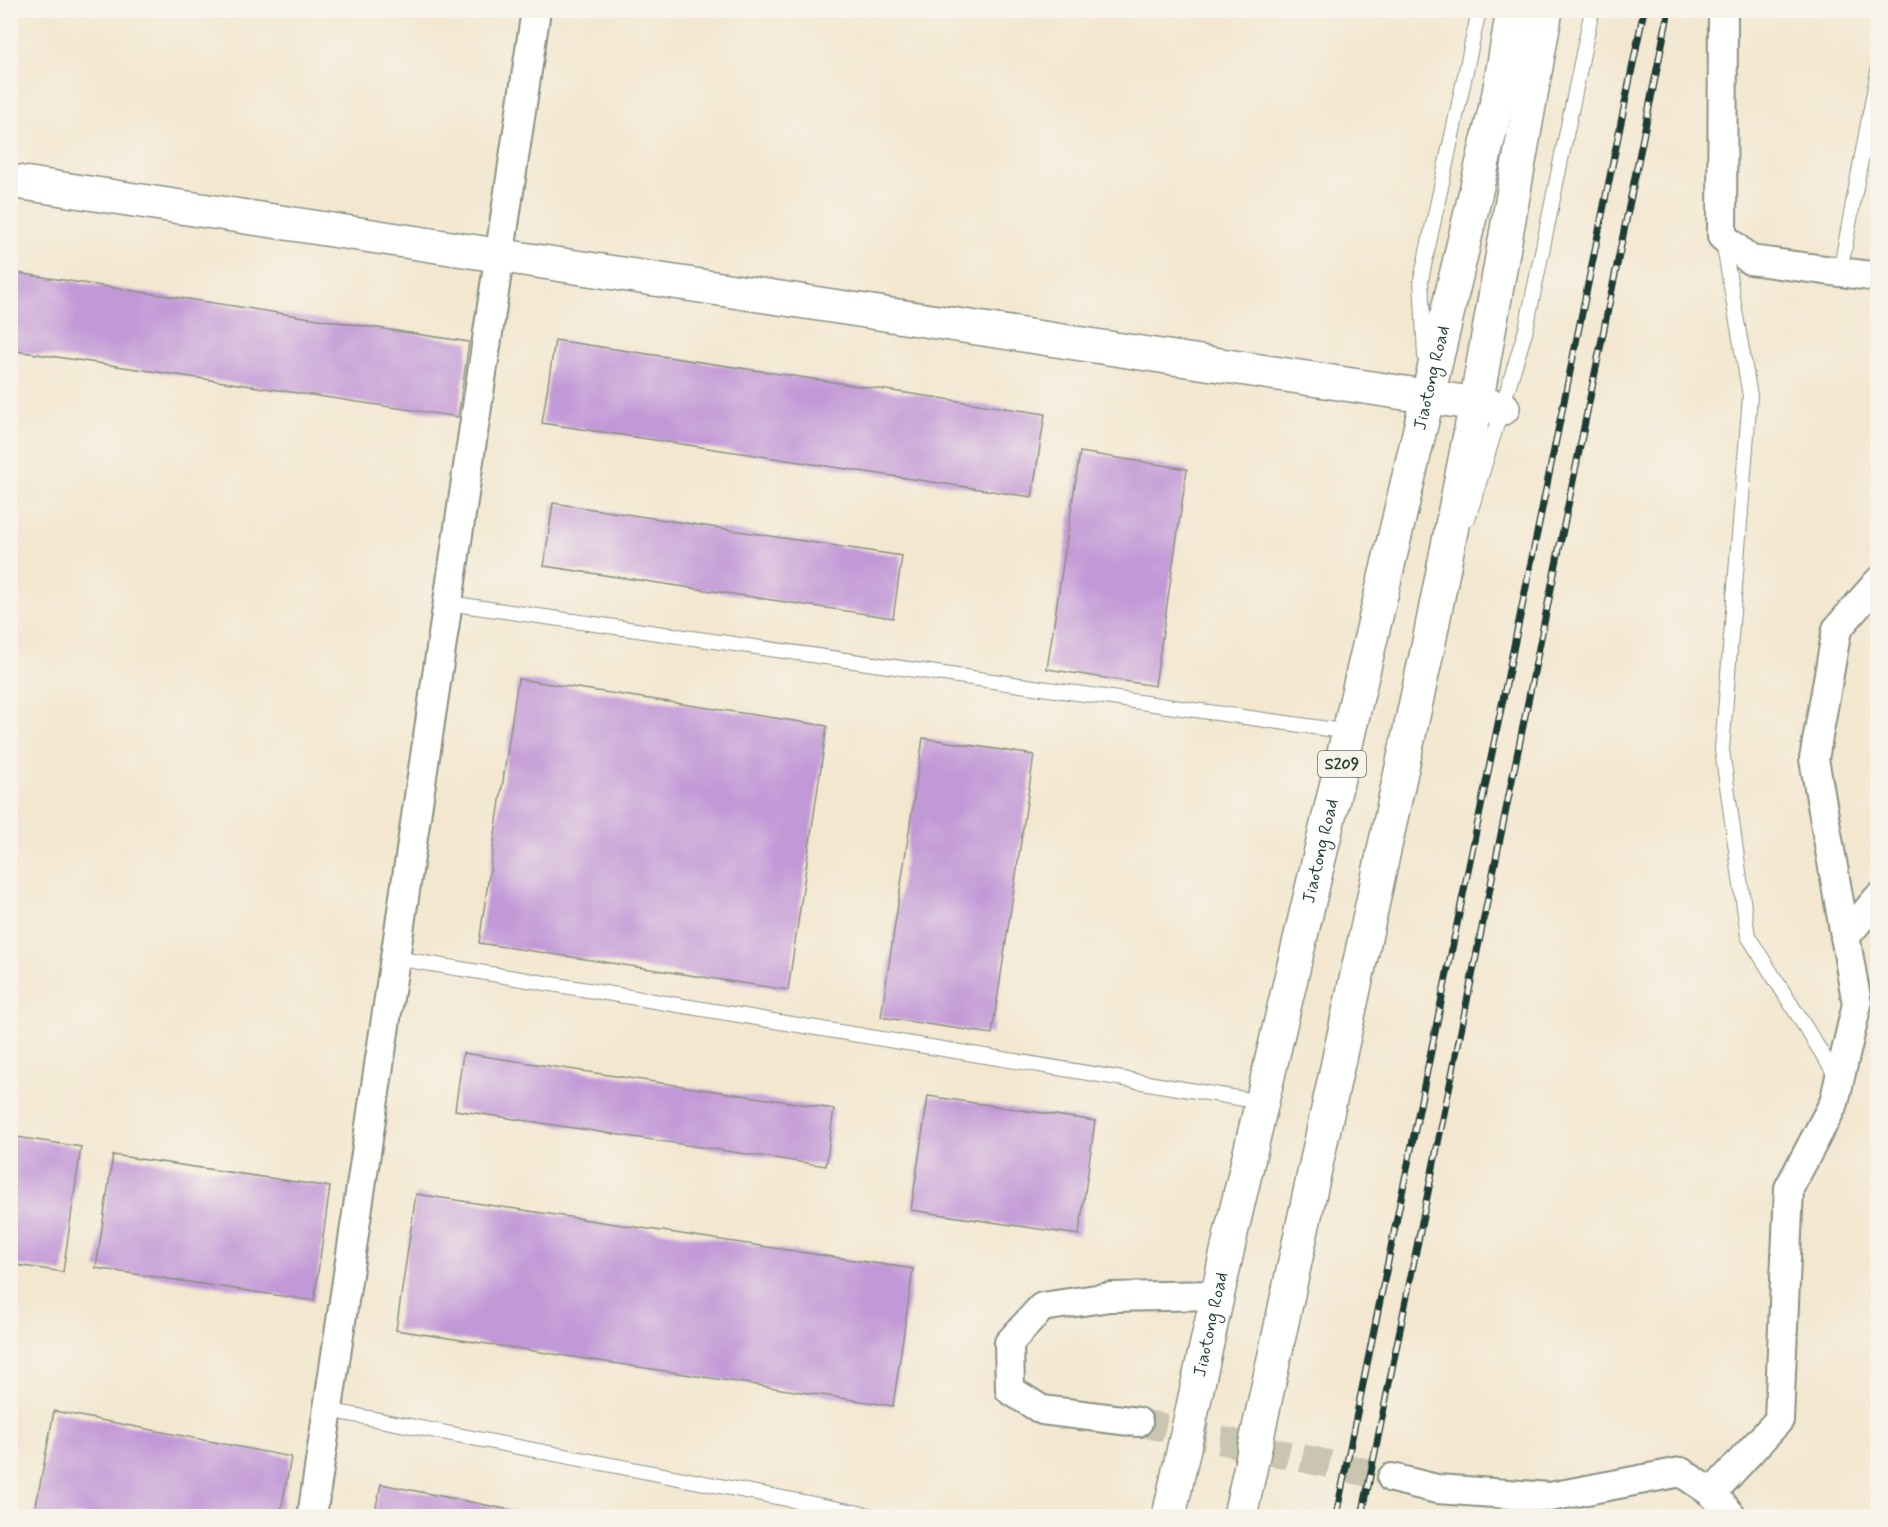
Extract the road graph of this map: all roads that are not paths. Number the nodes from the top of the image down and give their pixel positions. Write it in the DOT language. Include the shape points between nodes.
graph roads {
  1 [pos="536,10"];
  2 [pos="1479,10"];
  3 [pos="1513,10"];
  4 [pos="1546,10"];
  5 [pos="1592,10"];
  6 [pos="1723,10"];
  7 [pos="1878,71"];
  8 [pos="10,181"];
  9 [pos="1722,236"];
  10 [pos="500,256"];
  11 [pos="1840,272"];
  12 [pos="1878,277"];
  13 [pos="1428,397"];
  14 [pos="1490,406"];
  15 [pos="1878,582"];
  16 [pos="448,603"];
  17 [pos="1349,732"];
  18 [pos="1878,898"];
  19 [pos="1845,937"];
  20 [pos="395,958"];
  21 [pos="1839,1082"];
  22 [pos="1262,1102"];
  23 [pos="1218,1295"];
  24 [pos="328,1410"];
  25 [pos="1138,1422"];
  26 [pos="1392,1478"];
  27 [pos="1712,1493"];
  28 [pos="312,1516"];
  29 [pos="875,1516"];
  30 [pos="1169,1516"];
  31 [pos="1240,1516"];
  32 [pos="1732,1516"];
  1 -- 10 [label="street"];
  2 -- 13 [label="lane" via="1421,280"];
  3 -- 13 [label="main road, Jiaotong Road / S209" via="1499,93"];
  4 -- 14 [label="main road"];
  5 -- 14 [label="lane" via="1526,329"];
  6 -- 9 [label="street"];
  7 -- 11 [label="lane"];
  8 -- 10 [label="main road"];
  9 -- 11 [label="street" via="1749,260"];
  9 -- 21 [label="lane" via="1750,396 1722,750 1748,936"];
  10 -- 13 [label="main road"];
  10 -- 16 [label="street"];
  11 -- 12 [label="street"];
  13 -- 14 [label="main road"];
  13 -- 17 [label="main road, Jiaotong Road / S209"];
  14 -- 31 [label="main road" via="1428,647"];
  15 -- 19 [label="street" via="1837,629 1814,759"];
  16 -- 17 [label="lane"];
  16 -- 20 [label="street"];
  17 -- 22 [label="main road, Jiaotong Road / S209"];
  18 -- 19 [label="street"];
  19 -- 21 [label="street" via="1857,1004"];
  20 -- 22 [label="lane"];
  20 -- 24 [label="street"];
  21 -- 27 [label="street" via="1834,1103 1789,1188 1779,1420"];
  22 -- 23 [label="main road, Jiaotong Road / S209"];
  23 -- 25 [label="street" via="1110,1297 1042,1307 1009,1343 1010,1390 1042,1410"];
  23 -- 30 [label="main road, Jiaotong Road / S209"];
  24 -- 28 [label="street"];
  24 -- 29 [label="lane"];
  26 -- 27 [label="street" via="1437,1488 1550,1497 1681,1472"];
  27 -- 32 [label="street"];
}
